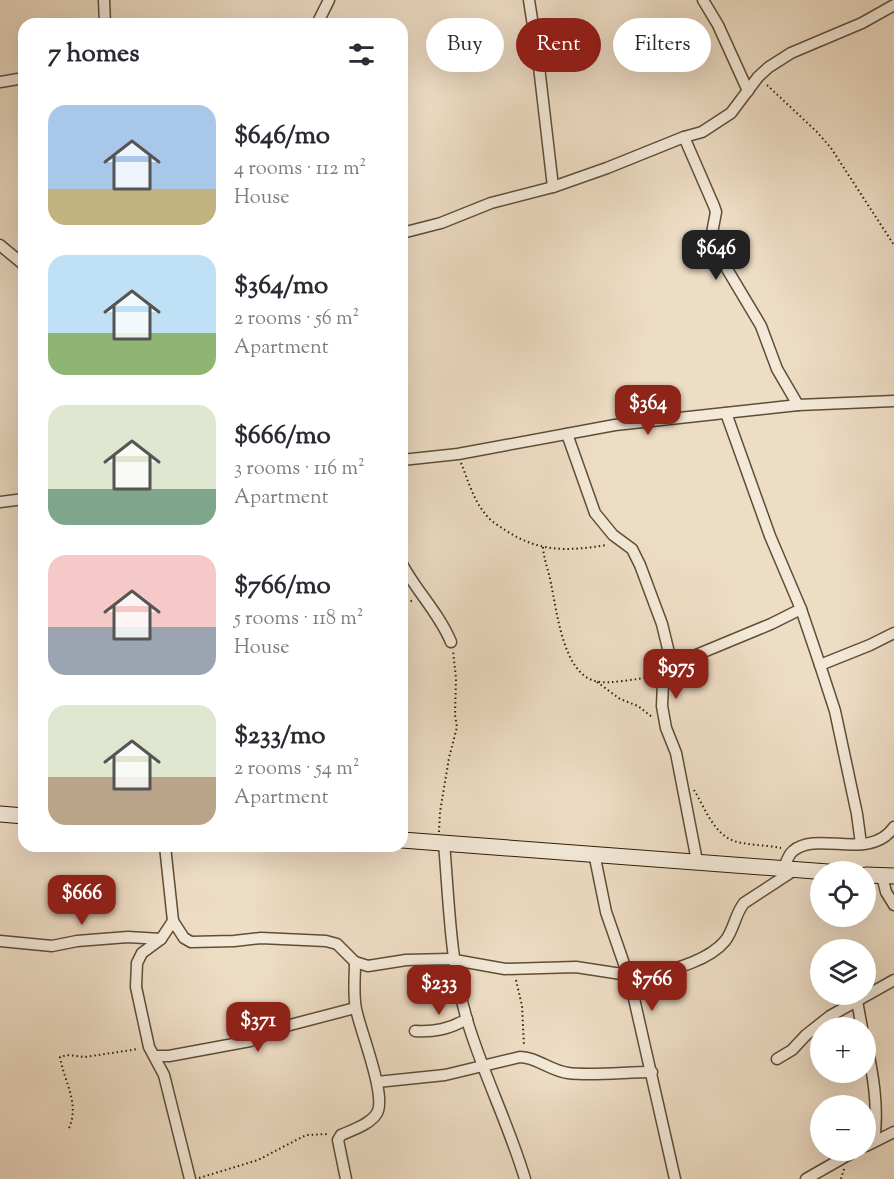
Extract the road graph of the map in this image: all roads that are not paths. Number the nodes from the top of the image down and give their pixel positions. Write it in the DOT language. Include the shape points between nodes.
graph roads {
  1 [pos="104,0"];
  2 [pos="329,0"];
  3 [pos="529,0"];
  4 [pos="708,3"];
  5 [pos="890,7"];
  6 [pos="105,18"];
  7 [pos="320,18"];
  8 [pos="894,19"];
  9 [pos="18,79"];
  10 [pos="0,82"];
  11 [pos="748,92"];
  12 [pos="684,137"];
  13 [pos="553,187"];
  14 [pos="408,231"];
  15 [pos="0,245"];
  16 [pos="18,260"];
  17 [pos="894,401"];
  18 [pos="798,405"];
  19 [pos="726,413"];
  20 [pos="567,434"];
  21 [pos="408,459"];
  22 [pos="18,500"];
  23 [pos="0,502"];
  24 [pos="408,573"];
  25 [pos="801,609"];
  26 [pos="894,633"];
  27 [pos="451,642"];
  28 [pos="820,665"];
  29 [pos="670,670"];
  30 [pos="0,814"];
  31 [pos="18,816"];
  32 [pos="894,827"];
  33 [pos="408,840"];
  34 [pos="441,842"];
  35 [pos="861,844"];
  36 [pos="166,852"];
  37 [pos="594,853"];
  38 [pos="697,861"];
  39 [pos="790,868"];
  40 [pos="810,870"];
  41 [pos="888,876"];
  42 [pos="894,905"];
  43 [pos="173,921"];
  44 [pos="161,939"];
  45 [pos="0,941"];
  46 [pos="455,960"];
  47 [pos="356,962"];
  48 [pos="629,978"];
  49 [pos="894,980"];
  50 [pos="876,990"];
  51 [pos="850,1005"];
  52 [pos="356,1008"];
  53 [pos="467,1019"];
  54 [pos="415,1031"];
  55 [pos="152,1052"];
  56 [pos="777,1059"];
  57 [pos="483,1067"];
  58 [pos="652,1072"];
  59 [pos="377,1082"];
  60 [pos="876,1105"];
  61 [pos="876,1126"];
  62 [pos="894,1132"];
  63 [pos="876,1141"];
  64 [pos="838,1161"];
  65 [pos="190,1179"];
  66 [pos="346,1179"];
  67 [pos="525,1179"];
  68 [pos="675,1179"];
  69 [pos="807,1179"];
  1 -- 6 [label="street"];
  2 -- 7 [label="street"];
  3 -- 13 [label="street"];
  4 -- 11 [label="street"];
  5 -- 8 [label="street"];
  5 -- 11 [label="street" via="791,53 758,77"];
  9 -- 10 [label="street"];
  11 -- 12 [label="street" via="717,124"];
  12 -- 13 [label="street"];
  12 -- 18 [label="street" via="716,212 712,233 724,264 761,326 777,369"];
  13 -- 14 [label="street" via="490,203"];
  15 -- 16 [label="street"];
  17 -- 18 [label="street"];
  18 -- 19 [label="street"];
  19 -- 20 [label="street"];
  19 -- 25 [label="street"];
  20 -- 21 [label="street"];
  20 -- 29 [label="street" via="591,507 606,528 632,549 640,565 662,624"];
  22 -- 23 [label="street"];
  24 -- 27 [label="street" via="443,623"];
  25 -- 28 [label="street"];
  25 -- 29 [label="street"];
  26 -- 28 [label="street"];
  28 -- 35 [label="street" via="835,711"];
  29 -- 38 [label="street" via="661,696"];
  30 -- 31 [label="main road"];
  32 -- 35 [label="street" via="883,838"];
  33 -- 34 [label="main road"];
  34 -- 37 [label="main road"];
  34 -- 46 [label="street"];
  35 -- 39 [label="street" via="803,846 793,851"];
  36 -- 43 [label="street"];
  37 -- 38 [label="main road"];
  37 -- 48 [label="street" via="606,912"];
  38 -- 39 [label="main road"];
  39 -- 40 [label="main road"];
  39 -- 48 [label="street" via="744,903 727,939 711,954"];
  41 -- 42 [label="street" via="886,892"];
  43 -- 44 [label="street"];
  43 -- 47 [label="street" via="191,942 261,938 326,941 337,944"];
  44 -- 45 [label="street" via="128,937 52,946"];
  44 -- 55 [label="street" via="142,953 137,963 136,987"];
  46 -- 47 [label="street" via="406,960 368,966"];
  46 -- 48 [label="street" via="513,969 609,971"];
  46 -- 53 [label="street"];
  47 -- 52 [label="street"];
  48 -- 58 [label="street"];
  49 -- 50 [label="street"];
  51 -- 56 [label="street"];
  52 -- 55 [label="street" via="290,1025 250,1041 169,1056"];
  52 -- 59 [label="street"];
  53 -- 54 [label="street" via="452,1028"];
  53 -- 57 [label="street"];
  55 -- 65 [label="street" via="164,1075"];
  57 -- 58 [label="street" via="524,1057 568,1074"];
  57 -- 59 [label="street"];
  57 -- 67 [label="street"];
  58 -- 68 [label="street"];
  59 -- 66 [label="street" via="377,1113 338,1140"];
  60 -- 61 [label="street"];
  62 -- 63 [label="street"];
  64 -- 69 [label="street"];
}
